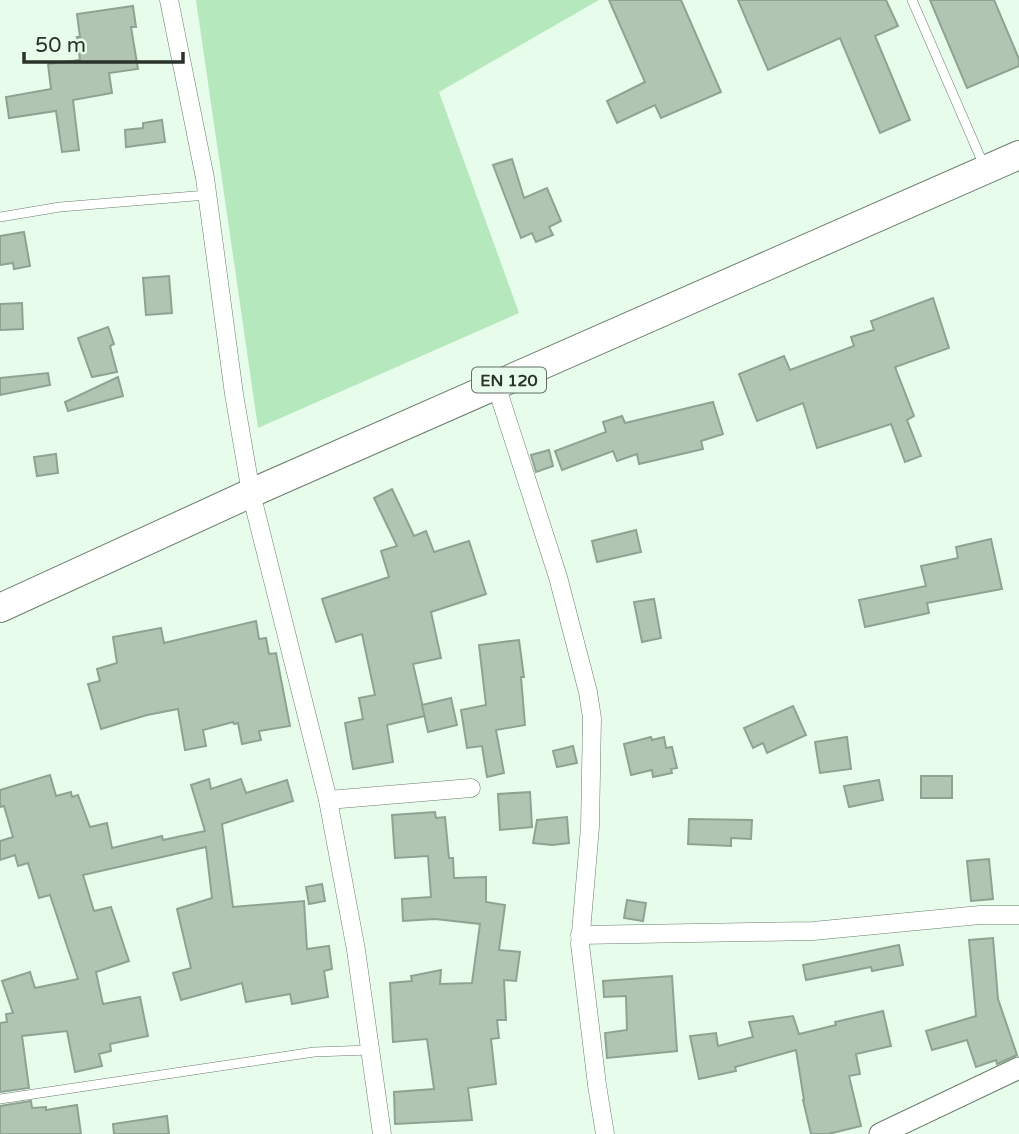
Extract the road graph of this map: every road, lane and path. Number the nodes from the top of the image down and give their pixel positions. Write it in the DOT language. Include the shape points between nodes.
graph roads {
  1 [pos="169,0"];
  2 [pos="912,0"];
  3 [pos="1019,155"];
  4 [pos="985,169"];
  5 [pos="207,195"];
  6 [pos="0,217"];
  7 [pos="496,385"];
  8 [pos="251,493"];
  9 [pos="0,608"];
  10 [pos="471,788"];
  11 [pos="328,800"];
  12 [pos="1019,915"];
  13 [pos="580,935"];
  14 [pos="370,1050"];
  15 [pos="1019,1068"];
  16 [pos="0,1099"];
  17 [pos="382,1134"];
  18 [pos="606,1134"];
  19 [pos="880,1134"];
  1 -- 5 [label="street"];
  2 -- 4 [label="lane"];
  3 -- 4 [label="main road, EN 120"];
  4 -- 7 [label="main road, EN 120"];
  5 -- 6 [label="lane" via="60,206"];
  5 -- 8 [label="street"];
  7 -- 8 [label="main road, EN 120"];
  7 -- 13 [label="street" via="558,578 592,718 590,827"];
  8 -- 9 [label="main road, EN 120"];
  8 -- 11 [label="street"];
  10 -- 11 [label="street"];
  11 -- 14 [label="street"];
  12 -- 13 [label="street" via="813,931"];
  13 -- 18 [label="street"];
  14 -- 16 [label="lane" via="314,1052"];
  14 -- 17 [label="street"];
  15 -- 19 [label="street"];
}
